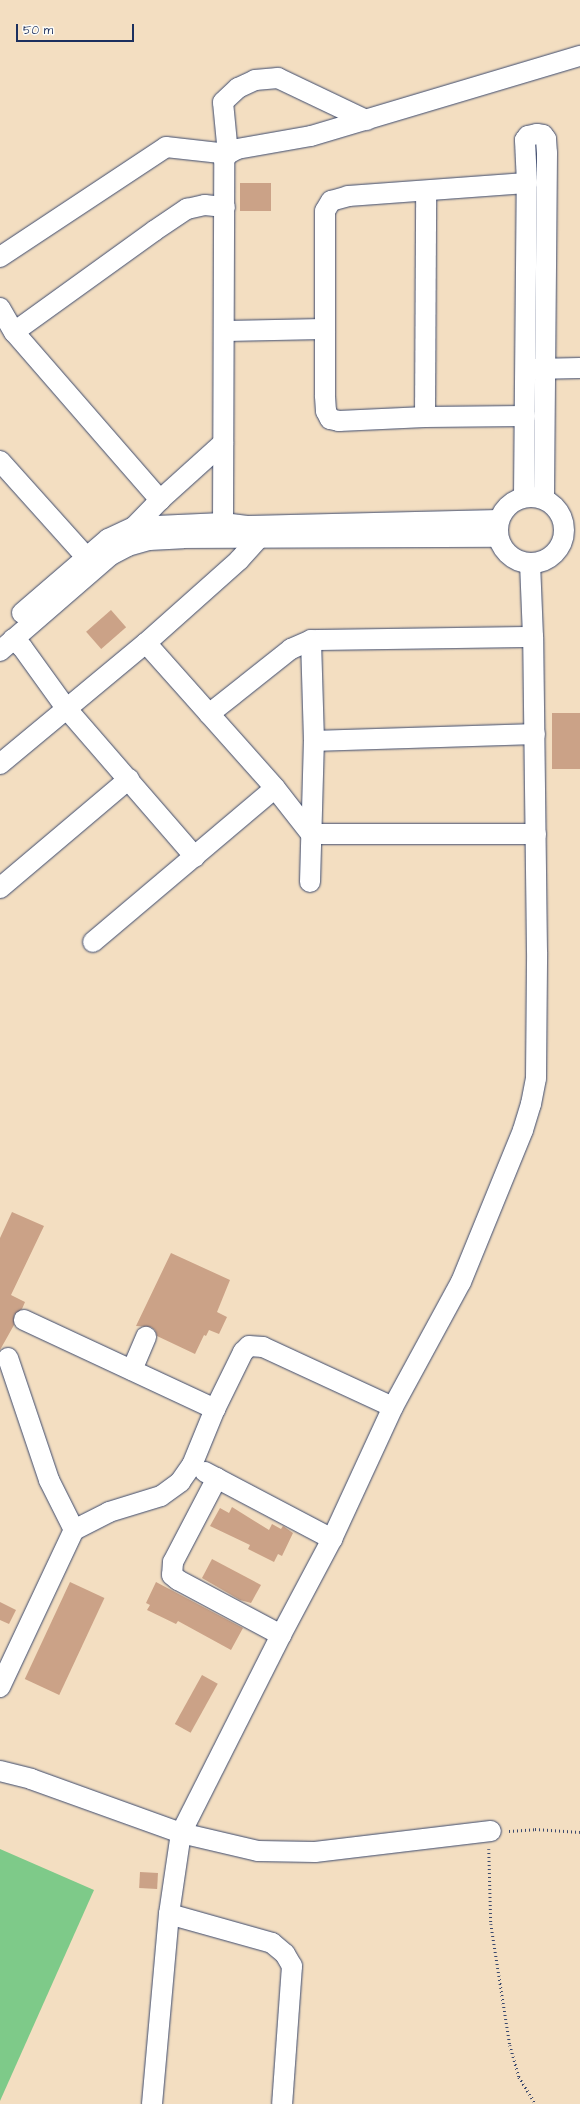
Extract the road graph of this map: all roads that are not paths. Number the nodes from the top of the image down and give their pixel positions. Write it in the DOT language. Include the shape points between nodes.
graph roads {
  1 [pos="580,56"];
  2 [pos="366,120"];
  3 [pos="228,154"];
  4 [pos="527,183"];
  5 [pos="426,191"];
  6 [pos="225,207"];
  7 [pos="0,257"];
  8 [pos="0,308"];
  9 [pos="325,329"];
  10 [pos="224,331"];
  11 [pos="14,332"];
  12 [pos="580,368"];
  13 [pos="526,369"];
  14 [pos="546,369"];
  15 [pos="525,416"];
  16 [pos="425,417"];
  17 [pos="223,443"];
  18 [pos="0,461"];
  19 [pos="7,482"];
  20 [pos="524,497"];
  21 [pos="544,499"];
  22 [pos="160,500"];
  23 [pos="223,523"];
  24 [pos="572,527"];
  25 [pos="499,529"];
  26 [pos="136,535"];
  27 [pos="258,539"];
  28 [pos="86,557"];
  29 [pos="530,563"];
  30 [pos="533,637"];
  31 [pos="311,640"];
  32 [pos="4,641"];
  33 [pos="146,643"];
  34 [pos="66,708"];
  35 [pos="209,714"];
  36 [pos="535,734"];
  37 [pos="314,741"];
  38 [pos="0,764"];
  39 [pos="129,778"];
  40 [pos="275,788"];
  41 [pos="311,834"];
  42 [pos="536,834"];
  43 [pos="195,857"];
  44 [pos="310,882"];
  45 [pos="0,888"];
  46 [pos="93,942"];
  47 [pos="24,1320"];
  48 [pos="146,1337"];
  49 [pos="8,1358"];
  50 [pos="132,1370"];
  51 [pos="393,1407"];
  52 [pos="216,1410"];
  53 [pos="192,1465"];
  54 [pos="217,1478"];
  55 [pos="74,1530"];
  56 [pos="332,1539"];
  57 [pos="281,1635"];
  58 [pos="0,1687"];
  59 [pos="0,1771"];
  60 [pos="491,1831"];
  61 [pos="181,1833"];
  62 [pos="169,1914"];
  63 [pos="152,2104"];
  64 [pos="282,2104"];
  1 -- 2 [label="street"];
  2 -- 3 [label="street" via="311,136 237,149"];
  2 -- 3 [label="street" via="278,78 255,80 238,88 223,102"];
  3 -- 6 [label="street" via="224,160"];
  3 -- 7 [label="street" via="166,147"];
  4 -- 5 [label="street"];
  4 -- 13 [label="street"];
  4 -- 14 [label="street" via="525,140 532,134 543,136 546,139 547,153"];
  5 -- 9 [label="street" via="348,196 330,201 326,206"];
  5 -- 16 [label="street"];
  6 -- 10 [label="street"];
  6 -- 11 [label="street" via="205,206 188,209"];
  8 -- 11 [label="street"];
  9 -- 10 [label="street"];
  9 -- 16 [label="street" via="325,395 326,411 330,419 339,421"];
  10 -- 17 [label="street"];
  11 -- 22 [label="street"];
  12 -- 14 [label="street"];
  13 -- 14 [label="street"];
  13 -- 15 [label="street"];
  14 -- 21 [label="street"];
  15 -- 16 [label="street"];
  15 -- 20 [label="street"];
  17 -- 22 [label="street"];
  17 -- 23 [label="street"];
  18 -- 19 [label="street"];
  19 -- 28 [label="street"];
  20 -- 21 [label="street"];
  20 -- 25 [label="street" via="508,506"];
  21 -- 24 [label="street" via="555,507"];
  22 -- 26 [label="street"];
  23 -- 25 [label="street" via="249,526"];
  23 -- 26 [label="street"];
  24 -- 29 [label="street" via="554,554"];
  25 -- 27 [label="street"];
  25 -- 29 [label="street" via="501,545 513,558"];
  26 -- 27 [label="street" via="149,540"];
  26 -- 28 [label="street" via="108,539"];
  26 -- 32 [label="street"];
  27 -- 33 [label="street" via="239,560"];
  28 -- 32 [label="street"];
  29 -- 30 [label="street"];
  30 -- 31 [label="street"];
  30 -- 36 [label="street"];
  31 -- 35 [label="street" via="291,649"];
  31 -- 37 [label="street"];
  32 -- 34 [label="street" via="22,648"];
  33 -- 34 [label="street"];
  33 -- 35 [label="street"];
  34 -- 38 [label="street"];
  34 -- 39 [label="street"];
  35 -- 40 [label="street"];
  36 -- 37 [label="street"];
  36 -- 42 [label="street"];
  37 -- 41 [label="street"];
  39 -- 43 [label="street"];
  39 -- 45 [label="street"];
  40 -- 41 [label="street"];
  40 -- 43 [label="street"];
  41 -- 42 [label="street"];
  41 -- 44 [label="street"];
  42 -- 51 [label="street" via="536,1078 531,1104 523,1130 461,1282"];
  43 -- 46 [label="street"];
  47 -- 50 [label="street"];
  48 -- 50 [label="street"];
  49 -- 55 [label="street" via="49,1480"];
  50 -- 52 [label="street"];
  51 -- 52 [label="street" via="256,1345 248,1346 243,1352"];
  51 -- 56 [label="street"];
  52 -- 53 [label="street"];
  53 -- 54 [label="street"];
  53 -- 55 [label="street" via="180,1482 161,1496 109,1512"];
  54 -- 56 [label="street"];
  54 -- 57 [label="street" via="173,1562 172,1575"];
  55 -- 58 [label="street"];
  56 -- 57 [label="street"];
  57 -- 61 [label="street"];
  59 -- 61 [label="street" via="31,1779"];
  60 -- 61 [label="street" via="315,1852 258,1851"];
  61 -- 62 [label="street"];
  62 -- 63 [label="street"];
  62 -- 64 [label="street" via="272,1943 286,1954 292,1966"];
}
